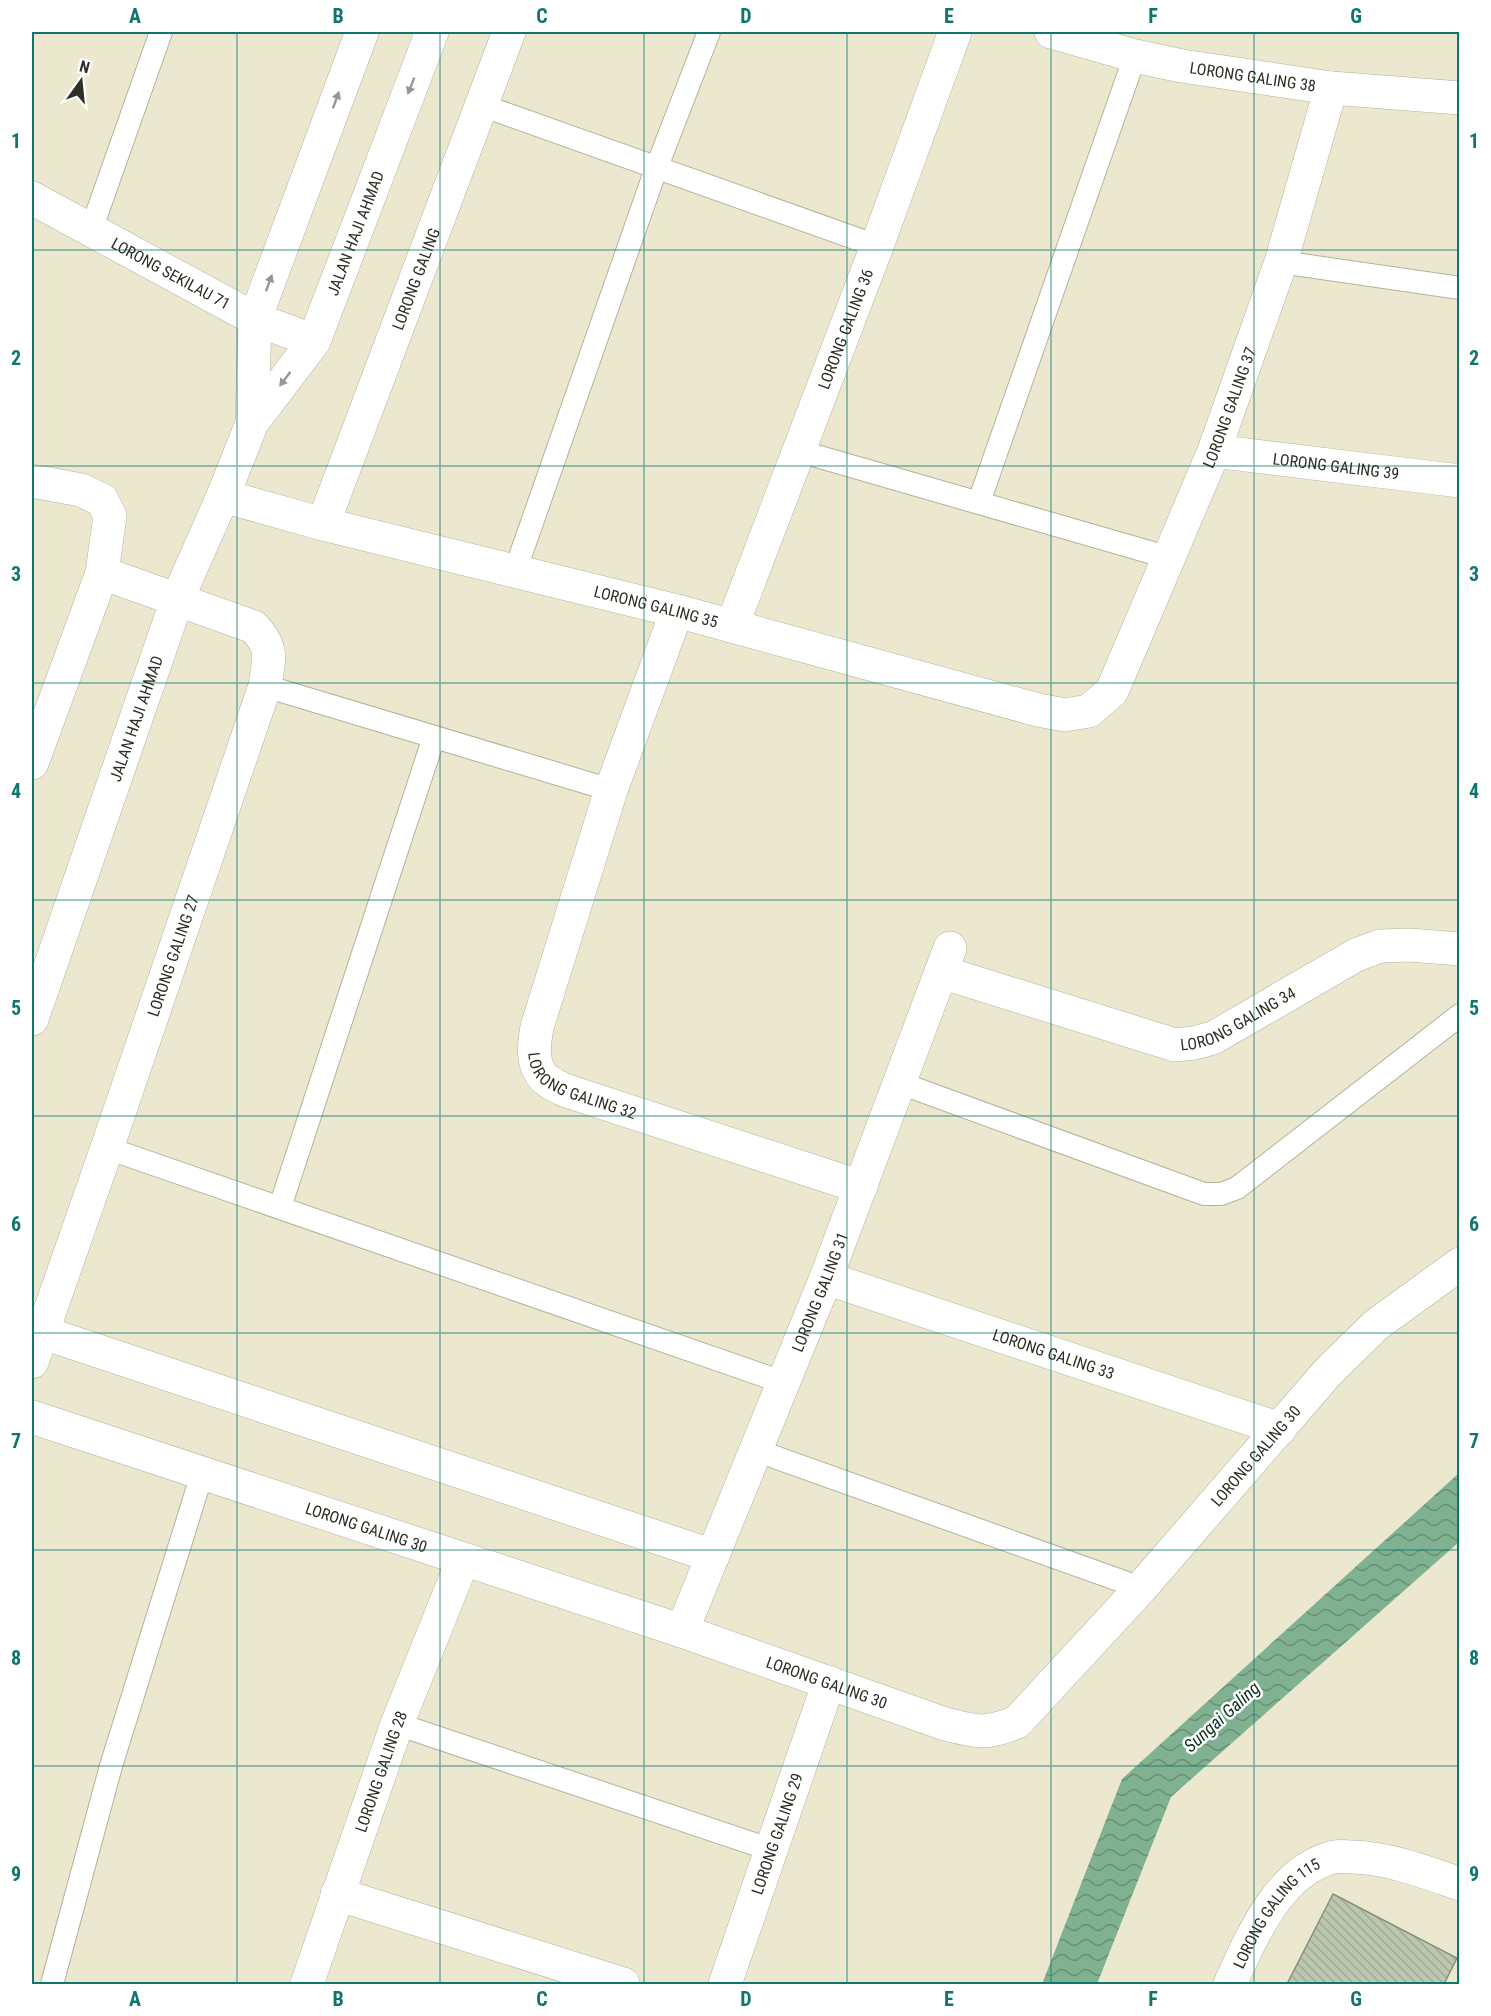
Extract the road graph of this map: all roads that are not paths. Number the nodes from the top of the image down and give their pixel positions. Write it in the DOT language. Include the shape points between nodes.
graph roads {
  1 [pos="161,32"];
  2 [pos="362,32"];
  3 [pos="432,32"];
  4 [pos="509,32"];
  5 [pos="709,32"];
  6 [pos="955,32"];
  7 [pos="1051,32"];
  8 [pos="1135,56"];
  9 [pos="1331,88"];
  10 [pos="1460,98"];
  11 [pos="481,105"];
  12 [pos="656,169"];
  13 [pos="32,198"];
  14 [pos="91,230"];
  15 [pos="877,246"];
  16 [pos="1281,262"];
  17 [pos="1460,288"];
  18 [pos="255,319"];
  19 [pos="314,341"];
  20 [pos="252,423"];
  21 [pos="799,451"];
  22 [pos="1214,451"];
  23 [pos="1460,480"];
  24 [pos="32,481"];
  25 [pos="223,496"];
  26 [pos="979,502"];
  27 [pos="323,524"];
  28 [pos="1170,558"];
  29 [pos="515,572"];
  30 [pos="102,573"];
  31 [pos="177,600"];
  32 [pos="677,611"];
  33 [pos="732,626"];
  34 [pos="265,686"];
  35 [pos="1089,711"];
  36 [pos="435,737"];
  37 [pos="32,763"];
  38 [pos="611,790"];
  39 [pos="1460,949"];
  40 [pos="946,960"];
  41 [pos="1460,1015"];
  42 [pos="32,1019"];
  43 [pos="900,1083"];
  44 [pos="107,1148"];
  45 [pos="861,1187"];
  46 [pos="279,1207"];
  47 [pos="1460,1264"];
  48 [pos="826,1278"];
  49 [pos="35,1341"];
  50 [pos="782,1383"];
  51 [pos="32,1417"];
  52 [pos="1280,1429"];
  53 [pos="755,1450"];
  54 [pos="202,1473"];
  55 [pos="713,1556"];
  56 [pos="463,1560"];
  57 [pos="1142,1588"];
  58 [pos="682,1631"];
  59 [pos="829,1682"];
  60 [pos="397,1724"];
  61 [pos="772,1850"];
  62 [pos="1460,1884"];
  63 [pos="338,1894"];
  64 [pos="52,1984"];
  65 [pos="308,1984"];
  66 [pos="622,1984"];
  67 [pos="726,1984"];
  68 [pos="1230,1984"];
  1 -- 14 [label="lane"];
  18 -- 2 [label="street, JALAN HAJI AHMAD, one-way"];
  3 -- 19 [label="street, JALAN HAJI AHMAD, one-way"];
  4 -- 11 [label="street, LORONG GALING"];
  5 -- 12 [label="lane"];
  6 -- 15 [label="street, LORONG GALING 36"];
  7 -- 8 [label="street, LORONG GALING 38"];
  8 -- 9 [label="street, LORONG GALING 38"];
  8 -- 26 [label="lane"];
  9 -- 10 [label="street, LORONG GALING 38"];
  9 -- 16 [label="street, LORONG GALING 37"];
  11 -- 12 [label="lane"];
  11 -- 27 [label="street, LORONG GALING"];
  12 -- 15 [label="lane"];
  12 -- 29 [label="lane"];
  13 -- 14 [label="street, LORONG SEKILAU 71"];
  14 -- 18 [label="street, LORONG SEKILAU 71"];
  15 -- 21 [label="street, LORONG GALING 36"];
  16 -- 17 [label="lane"];
  16 -- 22 [label="street, LORONG GALING 37"];
  18 -- 19 [label="street, LORONG SEKILAU 71"];
  18 -- 20 [label="street, JALAN HAJI AHMAD"];
  19 -- 20 [label="street, JALAN HAJI AHMAD, one-way"];
  20 -- 25 [label="street, JALAN HAJI AHMAD"];
  21 -- 26 [label="lane"];
  21 -- 33 [label="street, LORONG GALING 36"];
  22 -- 23 [label="street, LORONG GALING 39"];
  22 -- 28 [label="street, LORONG GALING 37"];
  24 -- 30 [label="street" via="81,490 102,500 110,516"];
  25 -- 27 [label="street, LORONG GALING 35"];
  25 -- 31 [label="street, JALAN HAJI AHMAD"];
  26 -- 28 [label="lane"];
  27 -- 29 [label="street, LORONG GALING 35"];
  28 -- 35 [label="street, LORONG GALING 37" via="1112,691"];
  29 -- 32 [label="street, LORONG GALING 35"];
  30 -- 31 [label="street, LORONG GALING 27"];
  30 -- 37 [label="street"];
  31 -- 34 [label="street, LORONG GALING 27" via="254,627 269,650"];
  31 -- 42 [label="street, JALAN HAJI AHMAD"];
  32 -- 33 [label="street, LORONG GALING 35"];
  32 -- 38 [label="street, LORONG GALING 32"];
  33 -- 35 [label="street, LORONG GALING 35" via="1038,710 1065,715"];
  34 -- 36 [label="lane"];
  34 -- 44 [label="street, LORONG GALING 27"];
  36 -- 38 [label="lane"];
  36 -- 46 [label="lane"];
  38 -- 45 [label="street, LORONG GALING 32" via="537,1027 536,1064 544,1078 564,1090"];
  39 -- 40 [label="street, LORONG GALING 34" via="1380,946 1356,955 1213,1038 1175,1045"];
  40 -- 43 [label="street, LORONG GALING 31"];
  41 -- 43 [label="lane" via="1237,1188 1221,1194 1204,1194"];
  43 -- 45 [label="street, LORONG GALING 31"];
  44 -- 46 [label="lane"];
  44 -- 49 [label="street, LORONG GALING 27"];
  45 -- 48 [label="street, LORONG GALING 31"];
  46 -- 50 [label="lane"];
  47 -- 52 [label="street, LORONG GALING 30" via="1376,1325 1328,1372"];
  48 -- 50 [label="street, LORONG GALING 31"];
  48 -- 52 [label="street, LORONG GALING 33"];
  49 -- 55 [label="street"];
  50 -- 53 [label="street, LORONG GALING 31"];
  51 -- 54 [label="street, LORONG GALING 30"];
  52 -- 57 [label="street, LORONG GALING 30"];
  53 -- 55 [label="street, LORONG GALING 31"];
  53 -- 57 [label="lane"];
  54 -- 56 [label="street, LORONG GALING 30"];
  54 -- 64 [label="lane" via="111,1766"];
  55 -- 58 [label="street, LORONG GALING 31"];
  56 -- 58 [label="street, LORONG GALING 30"];
  56 -- 60 [label="street, LORONG GALING 28"];
  57 -- 59 [label="street, LORONG GALING 30" via="1017,1722 998,1730 977,1732 945,1724"];
  58 -- 59 [label="street, LORONG GALING 30"];
  59 -- 61 [label="street, LORONG GALING 29"];
  60 -- 61 [label="lane"];
  60 -- 63 [label="street, LORONG GALING 28"];
  61 -- 67 [label="street, LORONG GALING 29"];
  62 -- 68 [label="street, LORONG GALING 115" via="1372,1858 1336,1857 1314,1865 1286,1886 1252,1937"];
  63 -- 65 [label="street, LORONG GALING 28"];
  63 -- 66 [label="street"];
}
